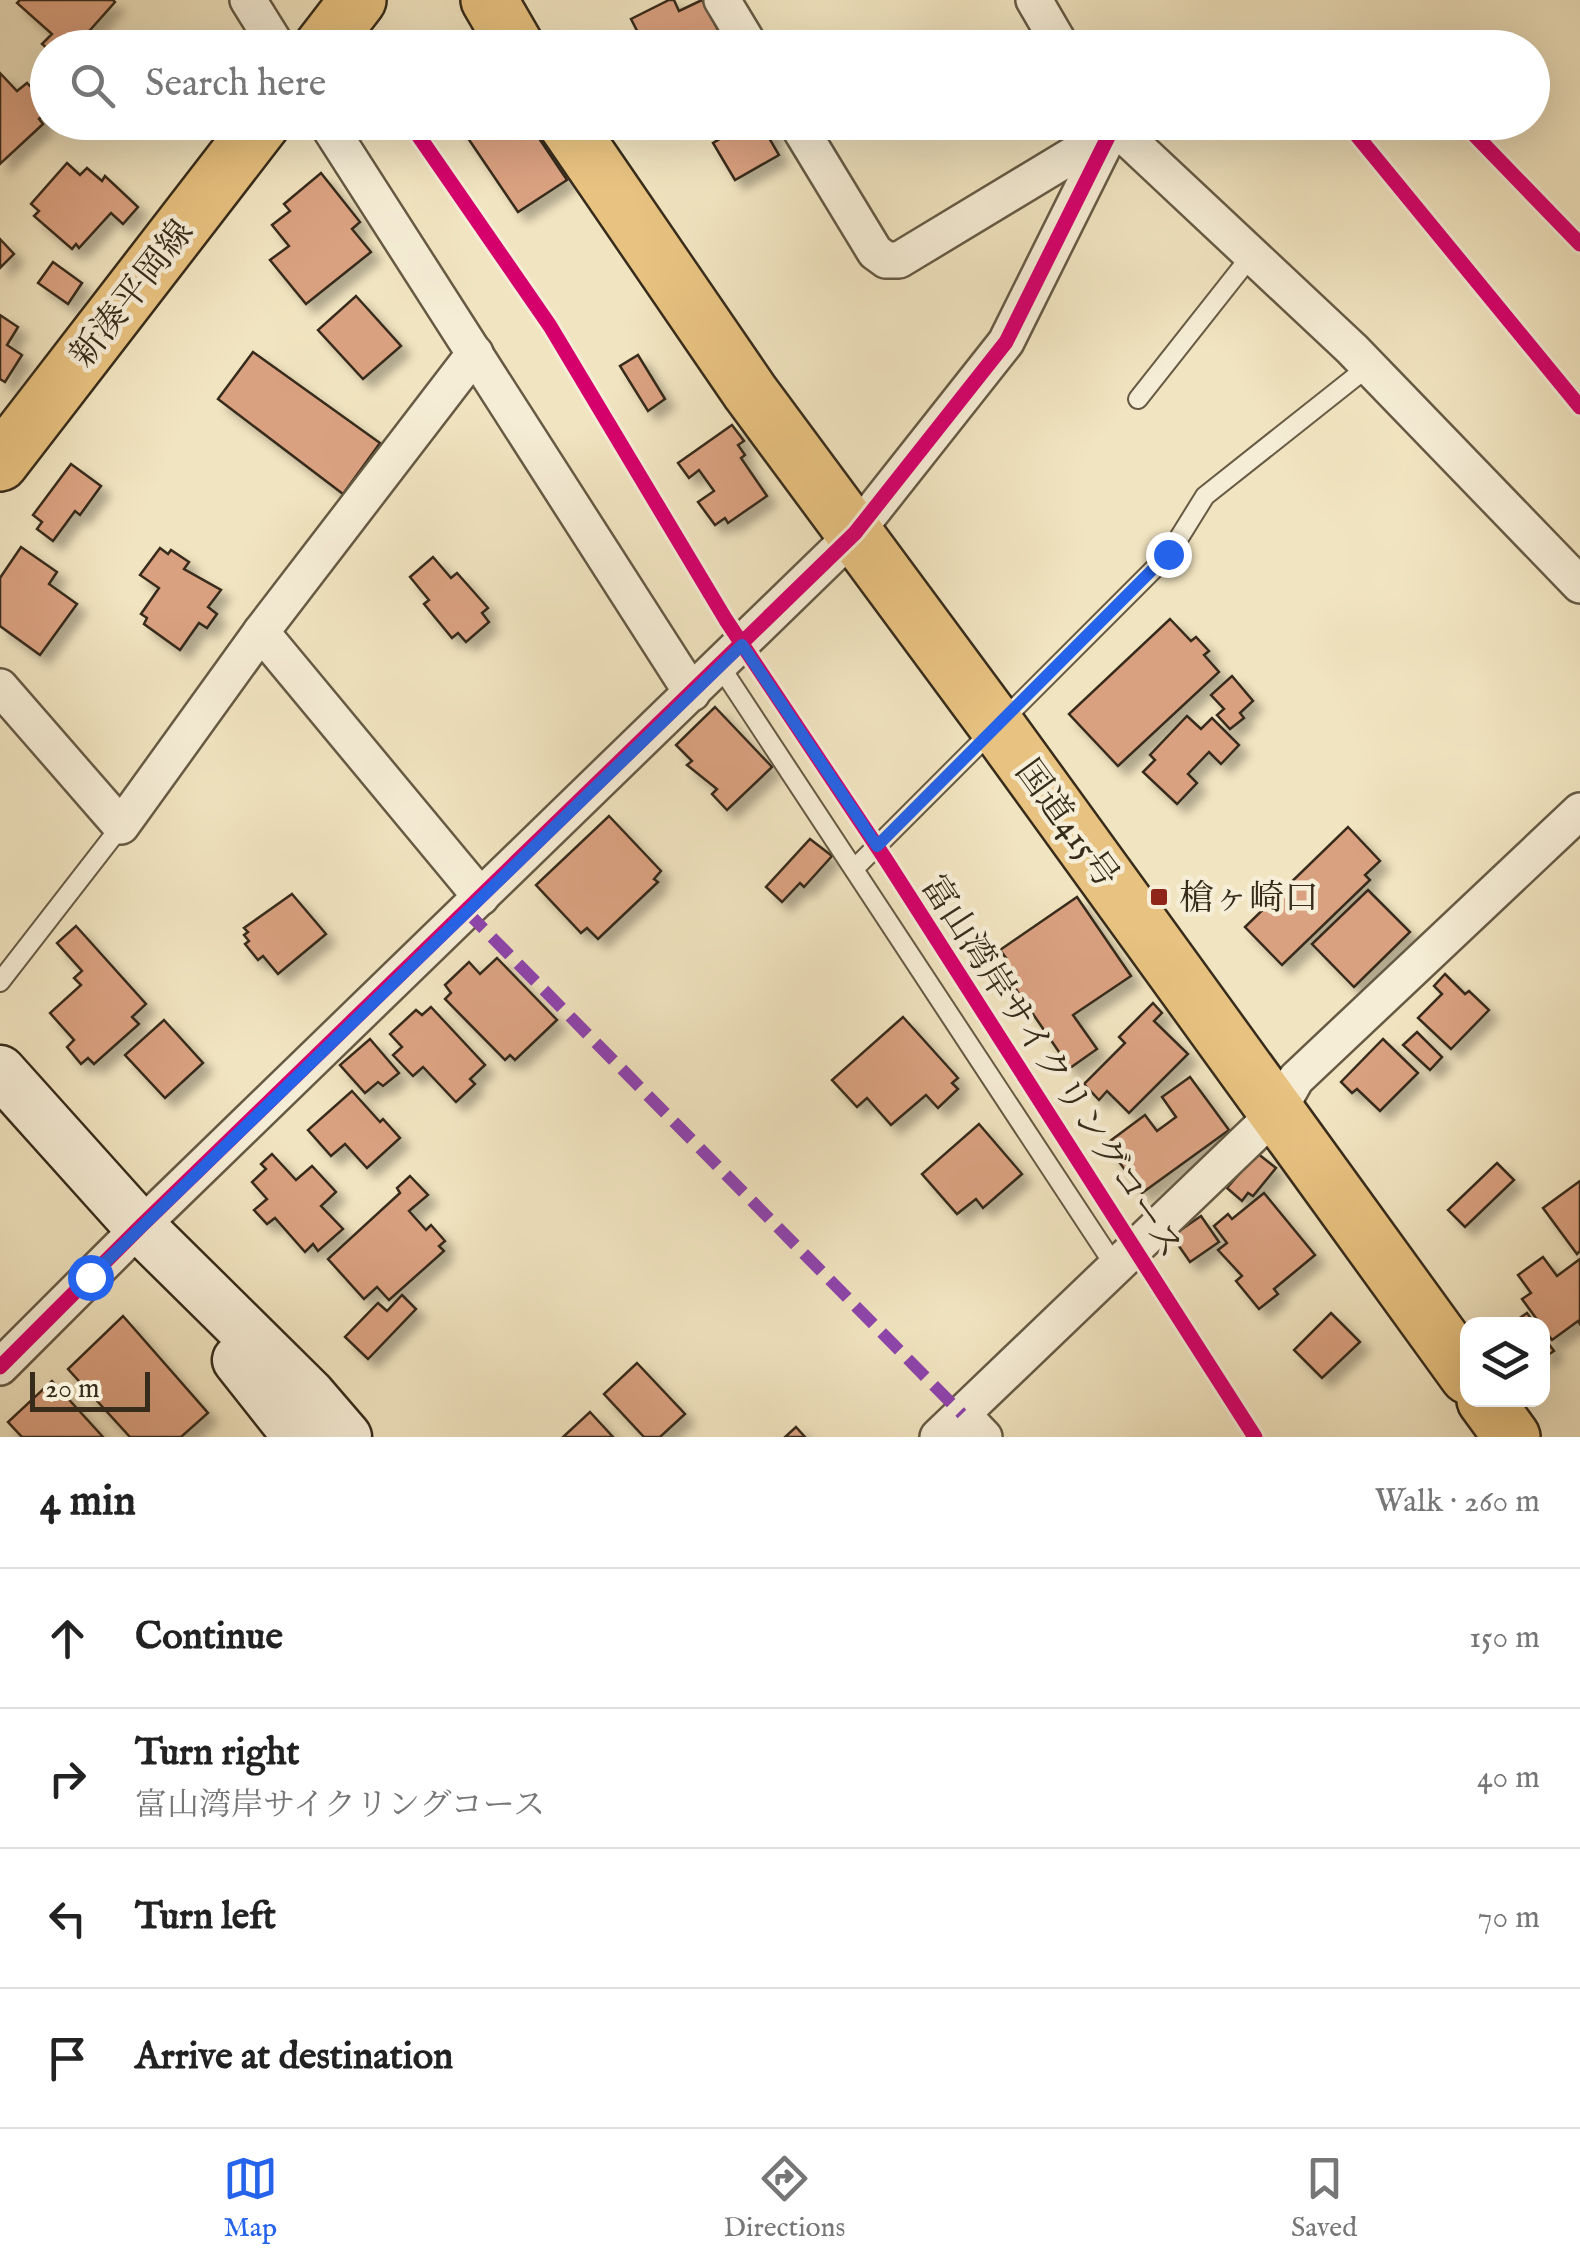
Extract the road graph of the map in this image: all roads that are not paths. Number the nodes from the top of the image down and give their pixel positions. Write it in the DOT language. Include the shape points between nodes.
graph roads {
  1 [pos="248,0"];
  2 [pos="358,0"];
  3 [pos="489,0"];
  4 [pos="722,0"];
  5 [pos="1034,0"];
  6 [pos="267,30"];
  7 [pos="335,30"];
  8 [pos="506,30"];
  9 [pos="740,30"];
  10 [pos="1052,30"];
  11 [pos="249,140"];
  12 [pos="338,140"];
  13 [pos="577,140"];
  14 [pos="807,140"];
  15 [pos="1098,140"];
  16 [pos="1105,140"];
  17 [pos="1122,140"];
  18 [pos="1251,256"];
  19 [pos="475,352"];
  20 [pos="1368,366"];
  21 [pos="1138,400"];
  22 [pos="0,463"];
  23 [pos="855,533"];
  24 [pos="1580,585"];
  25 [pos="261,632"];
  26 [pos="720,666"];
  27 [pos="0,687"];
  28 [pos="692,693"];
  29 [pos="997,726"];
  30 [pos="1580,810"];
  31 [pos="121,826"];
  32 [pos="854,869"];
  33 [pos="481,897"];
  34 [pos="0,982"];
  35 [pos="0,1071"];
  36 [pos="1278,1112"];
  37 [pos="140,1227"];
  38 [pos="1115,1266"];
  39 [pos="5,1355"];
  40 [pos="1460,1365"];
  41 [pos="1490,1407"];
  42 [pos="962,1429"];
  43 [pos="299,1437"];
  44 [pos="346,1437"];
  45 [pos="1512,1437"];
  1 -- 6 [label="street"];
  2 -- 7 [label="main road"];
  3 -- 8 [label="main road"];
  4 -- 9 [label="street"];
  5 -- 10 [label="street"];
  11 -- 22 [label="main road, 新湊平岡線"];
  12 -- 19 [label="street"];
  13 -- 23 [label="main road, 国道415号"];
  14 -- 15 [label="street" via="874,252 886,260 899,260"];
  16 -- 23 [label="street" via="1006,342"];
  17 -- 18 [label="street"];
  18 -- 20 [label="street"];
  18 -- 21 [label="lane"];
  19 -- 25 [label="street"];
  19 -- 28 [label="street"];
  20 -- 24 [label="street"];
  20 -- 29 [label="lane" via="1204,496 1168,554"];
  23 -- 26 [label="street"];
  23 -- 29 [label="main road, 国道415号"];
  25 -- 31 [label="street"];
  25 -- 33 [label="street"];
  26 -- 28 [label="street"];
  26 -- 32 [label="lane"];
  27 -- 31 [label="street"];
  28 -- 33 [label="street"];
  29 -- 32 [label="lane"];
  29 -- 36 [label="main road, 国道415号"];
  30 -- 36 [label="street" via="1296,1078"];
  31 -- 34 [label="lane"];
  32 -- 38 [label="lane"];
  33 -- 37 [label="street"];
  35 -- 37 [label="street"];
  36 -- 38 [label="street"];
  36 -- 40 [label="main road, 国道415号"];
  37 -- 39 [label="street"];
  37 -- 43 [label="street"];
  37 -- 44 [label="street"];
  38 -- 42 [label="street"];
  41 -- 45 [label="main road"];
}
